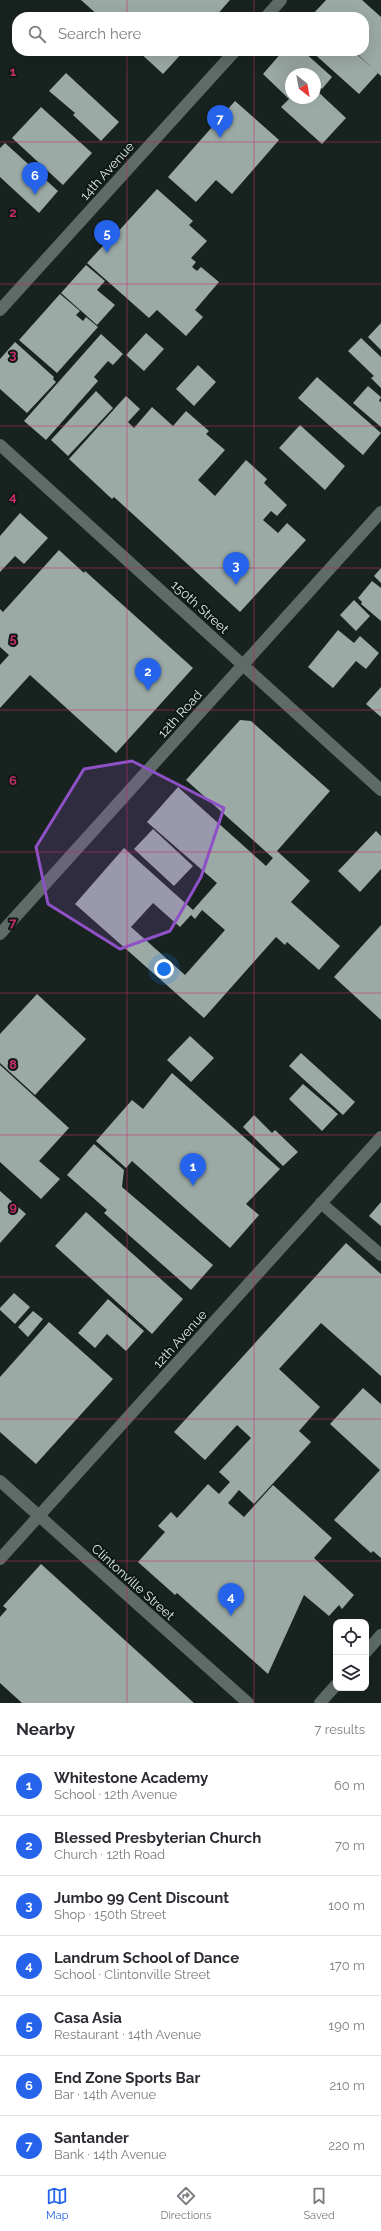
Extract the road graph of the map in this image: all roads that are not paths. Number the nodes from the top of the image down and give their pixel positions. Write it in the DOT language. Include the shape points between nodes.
graph roads {
  1 [pos="281,0"];
  2 [pos="270,12"];
  3 [pos="230,56"];
  4 [pos="0,310"];
  5 [pos="0,445"];
  6 [pos="381,512"];
  7 [pos="243,665"];
  8 [pos="381,790"];
  9 [pos="0,934"];
  10 [pos="381,1137"];
  11 [pos="321,1203"];
  12 [pos="381,1255"];
  13 [pos="0,1481"];
  14 [pos="39,1516"];
  15 [pos="0,1559"];
  16 [pos="381,1635"];
  17 [pos="369,1649"];
  18 [pos="333,1688"];
  19 [pos="248,1703"];
  20 [pos="320,1703"];
  1 -- 2 [label="street"];
  3 -- 4 [label="street, 14th Avenue"];
  5 -- 7 [label="street, 150th Street"];
  6 -- 7 [label="street, 12th Road"];
  7 -- 8 [label="street, 150th Street"];
  7 -- 9 [label="street, 12th Road"];
  10 -- 11 [label="street, 12th Avenue"];
  11 -- 12 [label="street"];
  11 -- 14 [label="street, 12th Avenue"];
  13 -- 14 [label="street, Clintonville Street"];
  14 -- 15 [label="street, 12th Avenue"];
  14 -- 19 [label="street, Clintonville Street"];
  16 -- 17 [label="street"];
  18 -- 20 [label="street"];
}
